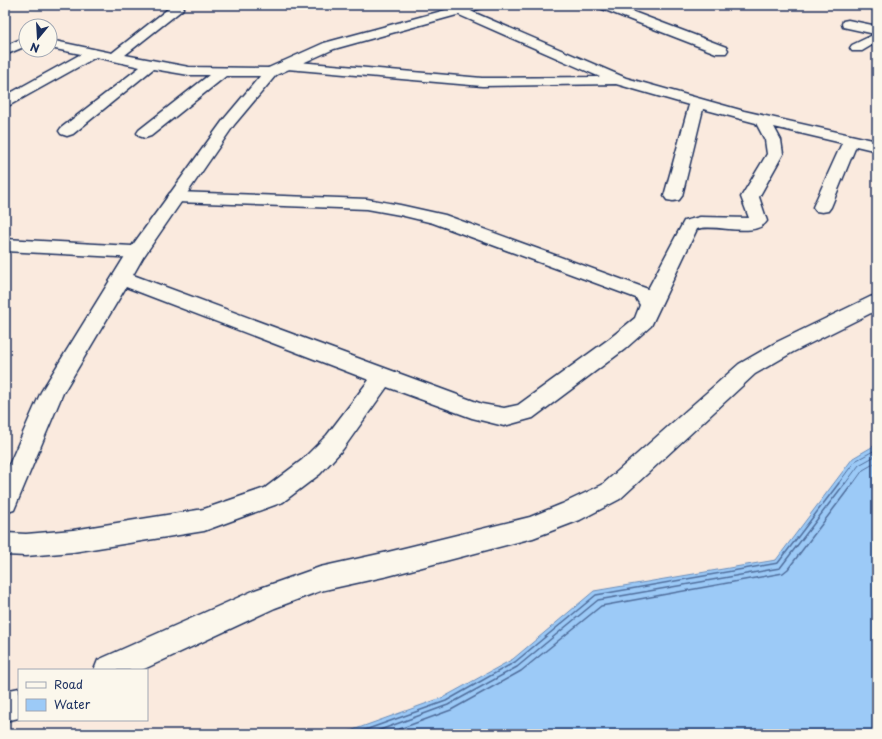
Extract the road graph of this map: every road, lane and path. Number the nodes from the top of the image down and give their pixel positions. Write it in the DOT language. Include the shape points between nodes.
graph roads {
  1 [pos="179,5"];
  2 [pos="478,5"];
  3 [pos="604,5"];
  4 [pos="461,11"];
  5 [pos="848,24"];
  6 [pos="877,30"];
  7 [pos="12,35"];
  8 [pos="18,37"];
  9 [pos="877,37"];
  10 [pos="18,45"];
  11 [pos="58,46"];
  12 [pos="858,48"];
  13 [pos="721,50"];
  14 [pos="5,52"];
  15 [pos="92,54"];
  16 [pos="113,58"];
  17 [pos="287,65"];
  18 [pos="149,66"];
  19 [pos="223,71"];
  20 [pos="271,72"];
  21 [pos="620,81"];
  22 [pos="5,102"];
  23 [pos="697,103"];
  24 [pos="762,120"];
  25 [pos="67,131"];
  26 [pos="145,133"];
  27 [pos="851,140"];
  28 [pos="877,146"];
  29 [pos="673,196"];
  30 [pos="176,197"];
  31 [pos="822,207"];
  32 [pos="5,245"];
  33 [pos="137,252"];
  34 [pos="121,278"];
  35 [pos="877,302"];
  36 [pos="650,305"];
  37 [pos="383,377"];
  38 [pos="5,503"];
  39 [pos="5,544"];
  40 [pos="111,669"];
  41 [pos="18,702"];
  42 [pos="5,706"];
  1 -- 16 [label="street"];
  2 -- 4 [label="street"];
  3 -- 13 [label="street"];
  4 -- 17 [label="street" via="329,46"];
  4 -- 21 [label="street"];
  5 -- 6 [label="street"];
  7 -- 8 [label="street"];
  9 -- 12 [label="street"];
  10 -- 14 [label="street"];
  11 -- 15 [label="street"];
  15 -- 16 [label="street"];
  15 -- 22 [label="street"];
  16 -- 18 [label="street"];
  17 -- 20 [label="street"];
  17 -- 21 [label="street" via="482,82"];
  18 -- 19 [label="street" via="189,71"];
  18 -- 25 [label="street"];
  19 -- 20 [label="street"];
  19 -- 26 [label="street"];
  20 -- 30 [label="street" via="229,122"];
  21 -- 23 [label="street"];
  23 -- 24 [label="street"];
  23 -- 29 [label="street"];
  24 -- 27 [label="street"];
  24 -- 36 [label="street" via="776,147 775,154 750,197 758,221 751,224 700,222 690,225"];
  27 -- 28 [label="street"];
  27 -- 31 [label="street"];
  30 -- 33 [label="street"];
  30 -- 36 [label="street" via="367,204 400,210 438,219 643,294"];
  32 -- 33 [label="street"];
  33 -- 34 [label="street"];
  34 -- 37 [label="street"];
  34 -- 38 [label="street" via="52,392"];
  35 -- 40 [label="street" via="785,347 747,369 611,492 571,512 533,527 320,579 265,599"];
  36 -- 37 [label="street" via="644,321 639,326 525,412 504,417 480,412"];
  37 -- 39 [label="street" via="330,447 311,467 274,495 204,520 73,541"];
  41 -- 42 [label="street"];
}
